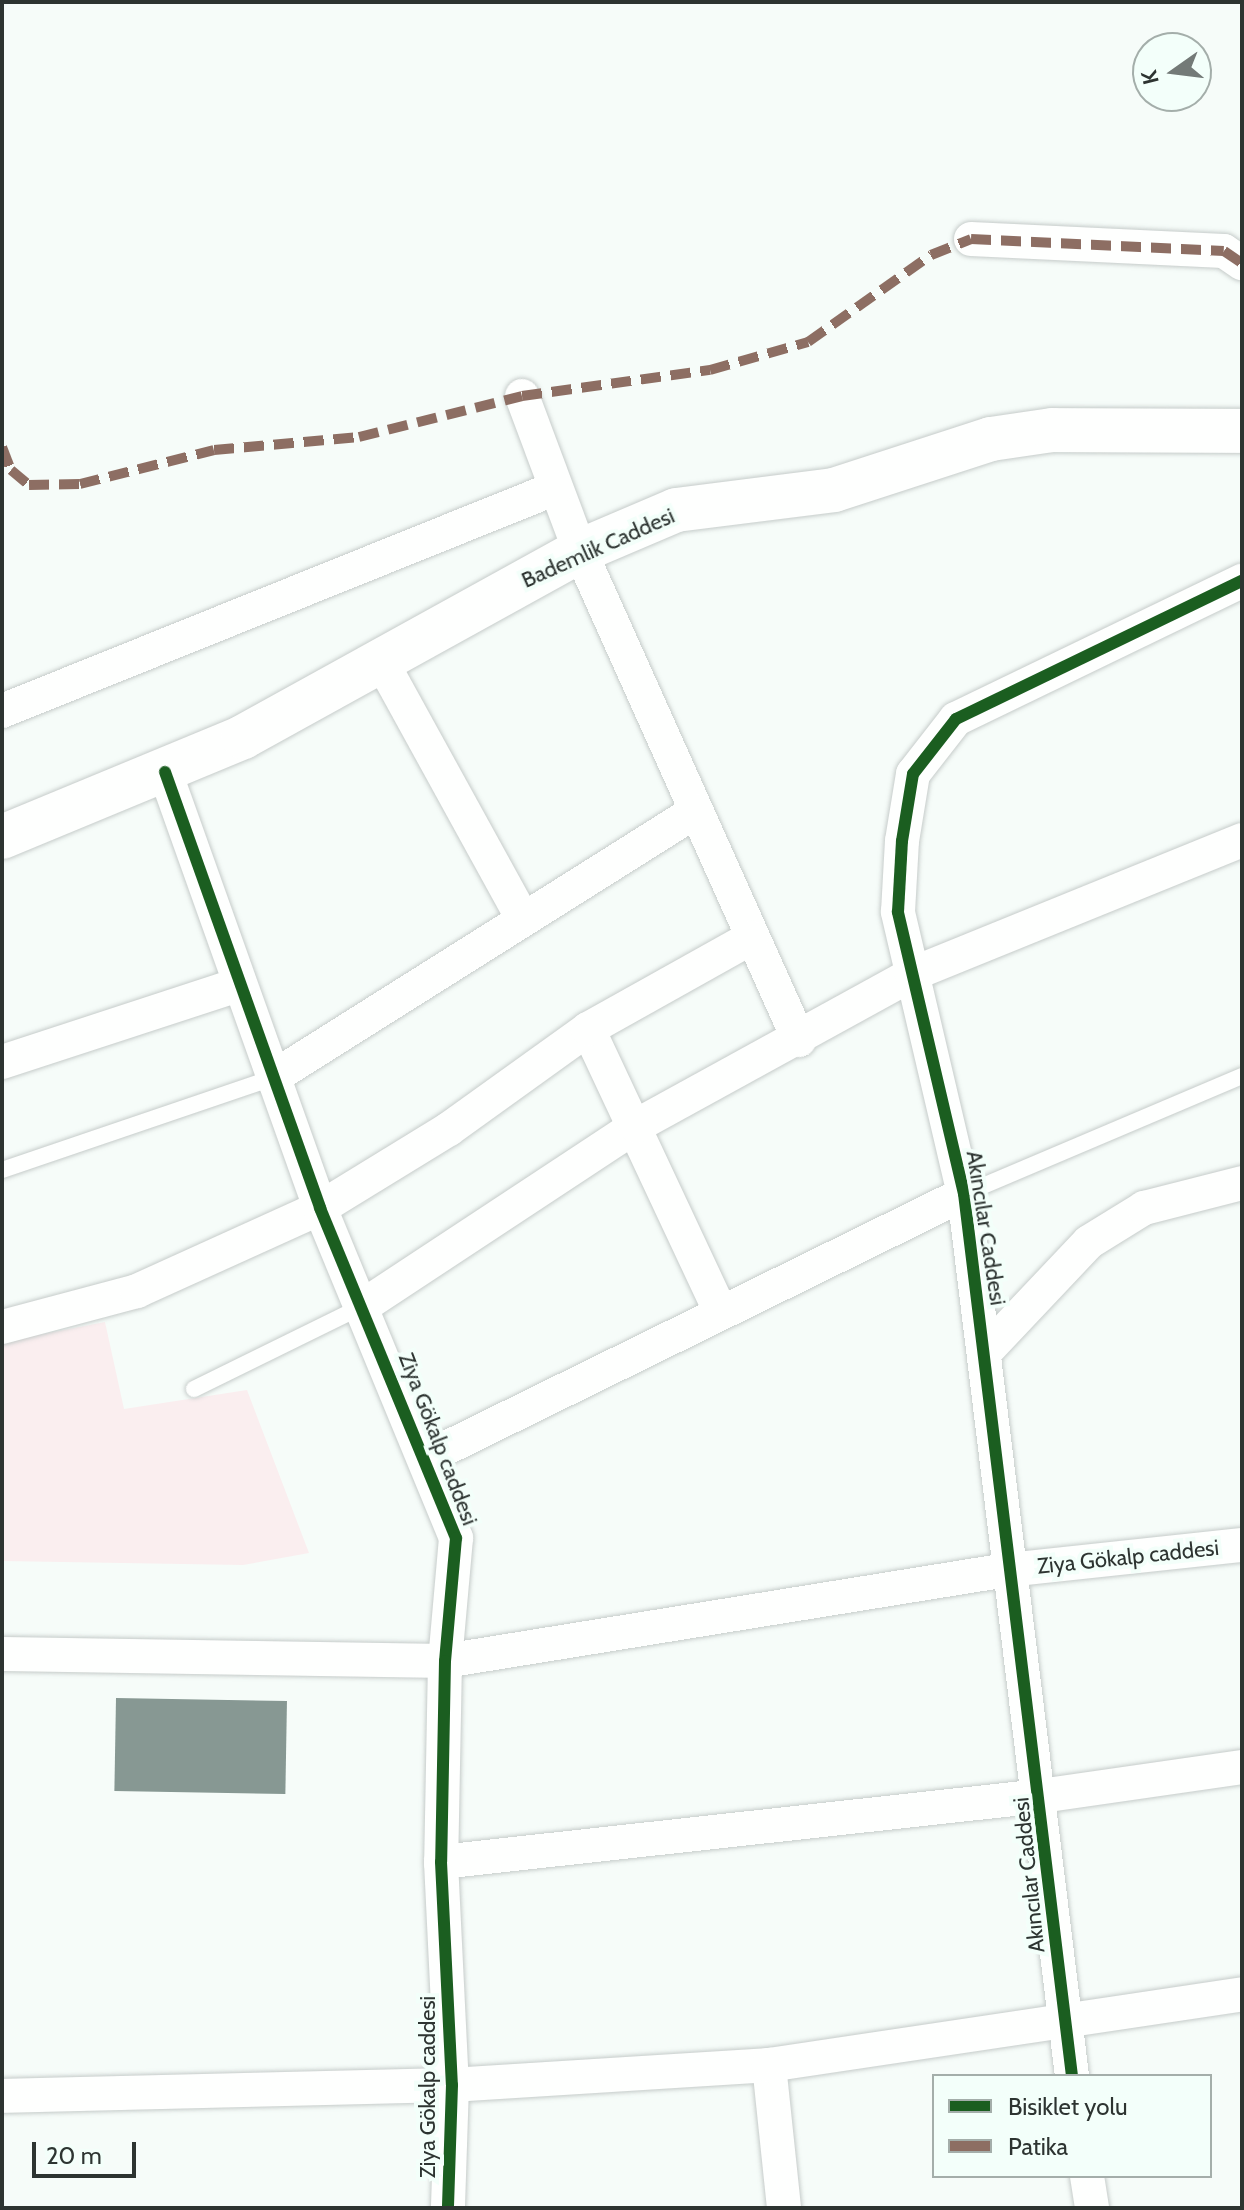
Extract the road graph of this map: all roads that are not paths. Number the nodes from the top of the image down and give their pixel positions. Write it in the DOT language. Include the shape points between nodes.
graph roads {
  1 [pos="971,239"];
  2 [pos="1242,263"];
  3 [pos="522,396"];
  4 [pos="1242,431"];
  5 [pos="556,488"];
  6 [pos="580,551"];
  7 [pos="1242,581"];
  8 [pos="379,657"];
  9 [pos="2,711"];
  10 [pos="165,772"];
  11 [pos="696,811"];
  12 [pos="2,837"];
  13 [pos="1242,840"];
  14 [pos="521,915"];
  15 [pos="751,938"];
  16 [pos="912,974"];
  17 [pos="237,985"];
  18 [pos="588,1029"];
  19 [pos="799,1040"];
  20 [pos="2,1062"];
  21 [pos="1242,1076"];
  22 [pos="272,1078"];
  23 [pos="636,1126"];
  24 [pos="2,1170"];
  25 [pos="1242,1183"];
  26 [pos="964,1194"];
  27 [pos="320,1208"];
  28 [pos="363,1306"];
  29 [pos="720,1311"];
  30 [pos="2,1327"];
  31 [pos="985,1352"];
  32 [pos="194,1389"];
  33 [pos="428,1457"];
  34 [pos="1242,1545"];
  35 [pos="1007,1570"];
  36 [pos="2,1654"];
  37 [pos="445,1661"];
  38 [pos="1242,1767"];
  39 [pos="1041,1796"];
  40 [pos="441,1862"];
  41 [pos="1242,1994"];
  42 [pos="1064,2021"];
  43 [pos="769,2065"];
  44 [pos="1072,2074"];
  45 [pos="452,2085"];
  46 [pos="2,2096"];
  47 [pos="1087,2178"];
  48 [pos="448,2208"];
  49 [pos="784,2208"];
  50 [pos="1092,2208"];
  1 -- 2 [label="street" via="1224,251"];
  3 -- 5 [label="street"];
  4 -- 6 [label="street, Bademlik Caddesi" via="1112,425 991,439 834,490 676,510"];
  5 -- 6 [label="street"];
  5 -- 9 [label="street"];
  6 -- 8 [label="street, Bademlik Caddesi"];
  6 -- 11 [label="street"];
  7 -- 16 [label="street, Akıncılar Caddesi" via="956,719 913,774 898,912"];
  8 -- 10 [label="street, Bademlik Caddesi" via="243,737"];
  8 -- 14 [label="street"];
  10 -- 12 [label="street, Bademlik Caddesi"];
  10 -- 17 [label="street, Ziya Gökalp caddesi"];
  11 -- 14 [label="street"];
  11 -- 15 [label="street"];
  13 -- 16 [label="street"];
  14 -- 22 [label="street"];
  15 -- 18 [label="street"];
  15 -- 19 [label="street"];
  16 -- 19 [label="street"];
  16 -- 26 [label="street, Akıncılar Caddesi"];
  17 -- 20 [label="street"];
  17 -- 22 [label="street, Ziya Gökalp caddesi"];
  18 -- 23 [label="street"];
  18 -- 27 [label="street" via="449,1129"];
  19 -- 23 [label="street"];
  21 -- 26 [label="lane"];
  22 -- 24 [label="lane"];
  22 -- 27 [label="street, Ziya Gökalp caddesi"];
  23 -- 28 [label="street"];
  23 -- 29 [label="street"];
  25 -- 31 [label="street" via="1144,1208 1089,1242"];
  26 -- 29 [label="street"];
  26 -- 31 [label="street, Akıncılar Caddesi"];
  27 -- 28 [label="street, Ziya Gökalp caddesi"];
  27 -- 30 [label="street" via="137,1291"];
  28 -- 32 [label="lane"];
  28 -- 33 [label="street, Ziya Gökalp caddesi"];
  29 -- 33 [label="street"];
  31 -- 35 [label="street, Akıncılar Caddesi"];
  33 -- 37 [label="street, Ziya Gökalp caddesi" via="456,1538"];
  34 -- 35 [label="street, Ziya Gökalp caddesi"];
  35 -- 37 [label="street, Ziya Gökalp caddesi"];
  35 -- 39 [label="street, Akıncılar Caddesi"];
  36 -- 37 [label="street, Ziya Gökalp caddesi"];
  37 -- 40 [label="street, Ziya Gökalp caddesi"];
  38 -- 39 [label="street"];
  39 -- 40 [label="street"];
  39 -- 42 [label="street, Akıncılar Caddesi"];
  40 -- 45 [label="street, Ziya Gökalp caddesi"];
  41 -- 42 [label="street"];
  42 -- 43 [label="street"];
  42 -- 44 [label="street, Akıncılar Caddesi"];
  43 -- 45 [label="street"];
  43 -- 49 [label="street"];
  45 -- 46 [label="street"];
  45 -- 48 [label="street, Ziya Gökalp caddesi"];
  47 -- 50 [label="street"];
}
